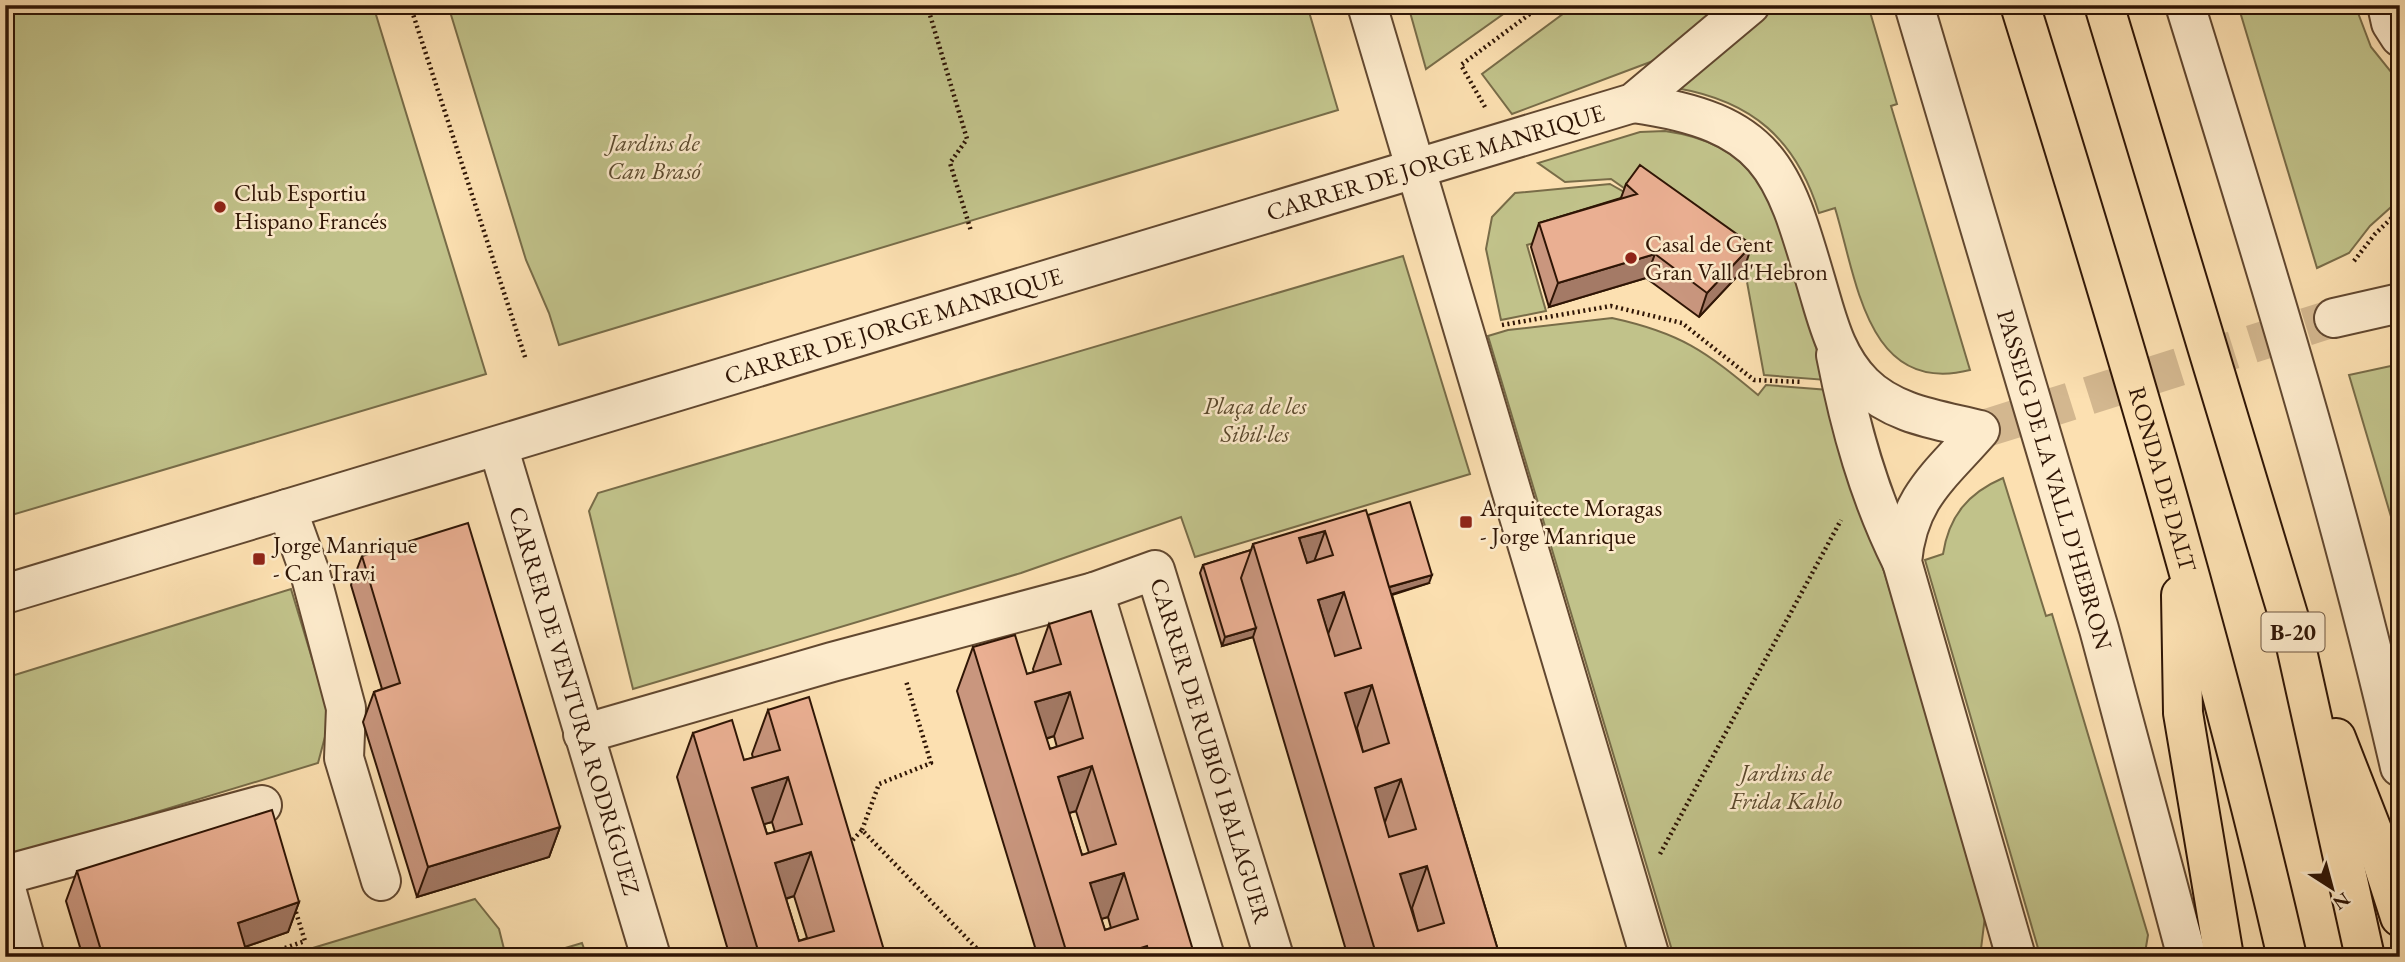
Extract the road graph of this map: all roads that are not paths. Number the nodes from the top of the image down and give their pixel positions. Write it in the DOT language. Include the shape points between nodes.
graph roads {
  1 [pos="1367,5"];
  2 [pos="1751,5"];
  3 [pos="1914,5"];
  4 [pos="2020,5"];
  5 [pos="2104,5"];
  6 [pos="2185,5"];
  7 [pos="2386,5"];
  8 [pos="2400,37"];
  9 [pos="1633,103"];
  10 [pos="1416,169"];
  11 [pos="2400,303"];
  12 [pos="2334,318"];
  13 [pos="1834,342"];
  14 [pos="498,446"];
  15 [pos="287,509"];
  16 [pos="2180,544"];
  17 [pos="1902,562"];
  18 [pos="1094,592"];
  19 [pos="5,594"];
  20 [pos="2362,608"];
  21 [pos="2292,628"];
  22 [pos="2400,661"];
  23 [pos="583,734"];
  24 [pos="2400,767"];
  25 [pos="262,805"];
  26 [pos="5,875"];
  27 [pos="381,881"];
  28 [pos="5,885"];
  29 [pos="2400,917"];
  30 [pos="2181,950"];
  31 [pos="25,957"];
  32 [pos="651,957"];
  33 [pos="1205,957"];
  34 [pos="1274,957"];
  35 [pos="1650,957"];
  36 [pos="2016,957"];
  37 [pos="2224,957"];
  38 [pos="2287,957"];
  39 [pos="2365,957"];
  1 -- 10 [label="street"];
  2 -- 9 [label="street, CARRER DE JORGE MANRIQUE"];
  3 -- 30 [label="street, PASSEIG DE LA VALL D'HEBRON" via="2099,628"];
  4 -- 16 [label="highway, RONDA DE DALT"];
  5 -- 21 [label="highway, B-20"];
  6 -- 20 [label="street"];
  7 -- 8 [label="street"];
  9 -- 10 [label="street, CARRER DE JORGE MANRIQUE"];
  9 -- 13 [label="street" via="1718,123 1758,151 1774,169 1796,212"];
  10 -- 14 [label="street, CARRER DE JORGE MANRIQUE"];
  10 -- 35 [label="street"];
  11 -- 12 [label="street"];
  13 -- 17 [label="street" via="1877,510"];
  13 -- 17 [label="street" via="1863,384 1884,400 1907,412 1980,430 1916,505"];
  14 -- 15 [label="street, CARRER DE JORGE MANRIQUE"];
  14 -- 23 [label="street, CARRER DE VENTURA RODRÍGUEZ"];
  15 -- 19 [label="street, CARRER DE JORGE MANRIQUE"];
  15 -- 27 [label="street" via="310,573 346,708 344,758"];
  16 -- 37 [label="highway" via="2183,713"];
  16 -- 38 [label="highway, RONDA DE DALT"];
  17 -- 36 [label="street"];
  18 -- 23 [label="street"];
  18 -- 33 [label="street"];
  18 -- 34 [label="street, CARRER DE RUBIÓ I BALAGUER" via="1155,570"];
  20 -- 22 [label="street"];
  20 -- 24 [label="street"];
  21 -- 29 [label="highway" via="2372,830"];
  21 -- 39 [label="highway, B-20"];
  23 -- 32 [label="street, CARRER DE VENTURA RODRÍGUEZ"];
  25 -- 26 [label="street"];
  28 -- 31 [label="street"];
}
